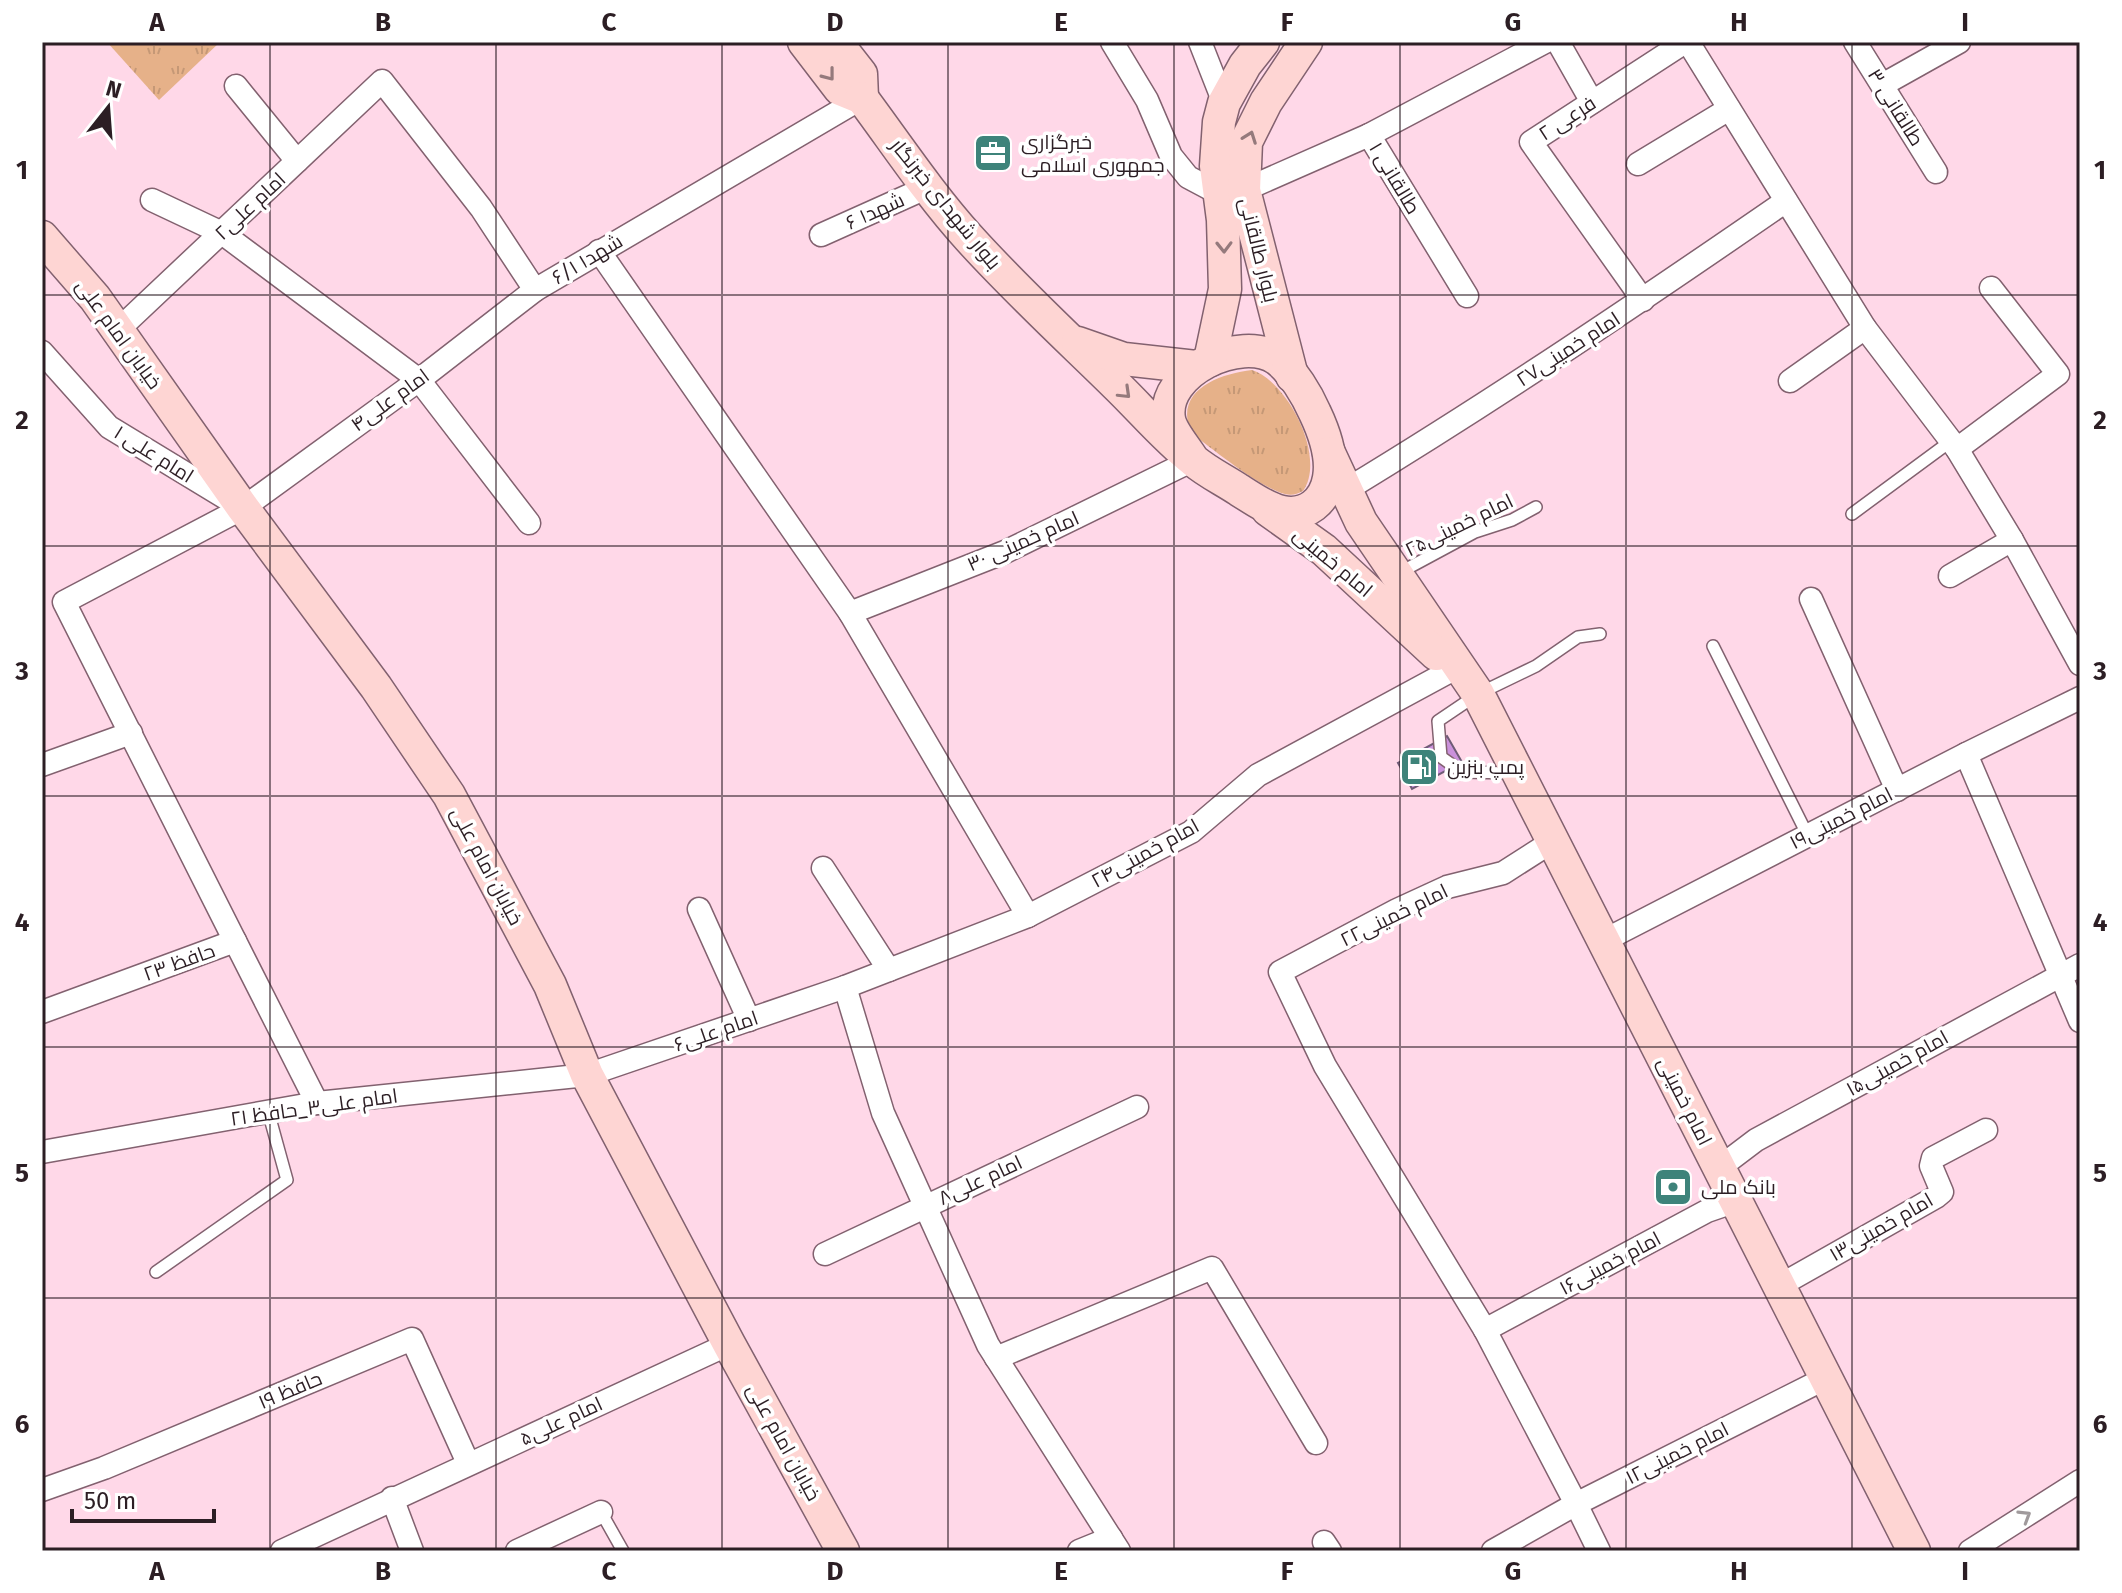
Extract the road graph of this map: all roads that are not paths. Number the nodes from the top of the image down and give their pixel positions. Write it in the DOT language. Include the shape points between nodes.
graph roads {
  1 [pos="804,42"];
  2 [pos="836,42"];
  3 [pos="1112,42"];
  4 [pos="1200,42"];
  5 [pos="1263,42"];
  6 [pos="1306,42"];
  7 [pos="1545,42"];
  8 [pos="1558,42"];
  9 [pos="1687,42"];
  10 [pos="1855,42"];
  11 [pos="1959,42"];
  12 [pos="382,81"];
  13 [pos="1884,84"];
  14 [pos="236,86"];
  15 [pos="862,98"];
  16 [pos="1592,102"];
  17 [pos="1224,103"];
  18 [pos="1729,109"];
  19 [pos="1369,135"];
  20 [pos="297,161"];
  21 [pos="1638,164"];
  22 [pos="1936,172"];
  23 [pos="928,187"];
  24 [pos="1232,192"];
  25 [pos="152,200"];
  26 [pos="1786,201"];
  27 [pos="222,233"];
  28 [pos="821,235"];
  29 [pos="42,237"];
  30 [pos="599,251"];
  31 [pos="1991,288"];
  32 [pos="535,290"];
  33 [pos="1467,296"];
  34 [pos="1643,300"];
  35 [pos="1865,328"];
  36 [pos="118,330"];
  37 [pos="1068,340"];
  38 [pos="42,352"];
  39 [pos="1203,364"];
  40 [pos="1292,376"];
  41 [pos="419,380"];
  42 [pos="1790,381"];
  43 [pos="1954,445"];
  44 [pos="1329,453"];
  45 [pos="1193,460"];
  46 [pos="1346,490"];
  47 [pos="1256,501"];
  48 [pos="1536,507"];
  49 [pos="243,508"];
  50 [pos="1852,514"];
  51 [pos="1361,522"];
  52 [pos="529,523"];
  53 [pos="2012,540"];
  54 [pos="1324,550"];
  55 [pos="1397,575"];
  56 [pos="1950,576"];
  57 [pos="1811,599"];
  58 [pos="850,613"];
  59 [pos="1600,634"];
  60 [pos="1713,646"];
  61 [pos="2080,664"];
  62 [pos="1439,678"];
  63 [pos="1478,694"];
  64 [pos="2080,698"];
  65 [pos="131,733"];
  66 [pos="1966,754"];
  67 [pos="42,765"];
  68 [pos="1518,773"];
  69 [pos="1897,790"];
  70 [pos="1808,836"];
  71 [pos="1553,841"];
  72 [pos="823,868"];
  73 [pos="699,909"];
  74 [pos="1028,916"];
  75 [pos="235,941"];
  76 [pos="1603,941"];
  77 [pos="2080,965"];
  78 [pos="889,970"];
  79 [pos="2059,975"];
  80 [pos="845,987"];
  81 [pos="42,1012"];
  82 [pos="749,1020"];
  83 [pos="2080,1021"];
  84 [pos="587,1075"];
  85 [pos="317,1103"];
  86 [pos="1137,1107"];
  87 [pos="268,1111"];
  88 [pos="1986,1130"];
  89 [pos="42,1152"];
  90 [pos="1719,1168"];
  91 [pos="1736,1201"];
  92 [pos="925,1205"];
  93 [pos="825,1254"];
  94 [pos="156,1272"];
  95 [pos="1779,1286"];
  96 [pos="1485,1330"];
  97 [pos="729,1344"];
  98 [pos="996,1358"];
  99 [pos="1826,1378"];
  100 [pos="1316,1443"];
  101 [pos="468,1463"];
  102 [pos="2080,1481"];
  103 [pos="42,1490"];
  104 [pos="392,1498"];
  105 [pos="1576,1504"];
  106 [pos="601,1512"];
  107 [pos="1115,1544"];
  108 [pos="282,1551"];
  109 [pos="412,1551"];
  110 [pos="517,1551"];
  111 [pos="623,1551"];
  112 [pos="843,1551"];
  113 [pos="1079,1551"];
  114 [pos="1493,1551"];
  115 [pos="1599,1551"];
  116 [pos="1914,1551"];
  117 [pos="1970,1551"];
  1 -- 15 [label="main road, one-way" via="840,89"];
  2 -- 15 [label="main road" via="861,74"];
  3 -- 24 [label="street" via="1147,100 1171,156 1188,177"];
  4 -- 17 [label="street"];
  5 -- 17 [label="main road, بلوار طالقانی"];
  24 -- 6 [label="main road, بلوار طالقانی, one-way" via="1246,142"];
  7 -- 19 [label="street"];
  8 -- 16 [label="street"];
  9 -- 16 [label="street, فرعی ۲"];
  9 -- 18 [label="street"];
  10 -- 13 [label="street, طالقانی ۳"];
  11 -- 13 [label="street"];
  12 -- 20 [label="street, امام علی۲"];
  12 -- 32 [label="street, شهد۱ ۶/۱" via="481,208"];
  13 -- 22 [label="street, طالقانی ۳"];
  14 -- 20 [label="street"];
  15 -- 23 [label="main road, بلوار شهدای خبرنگار"];
  15 -- 30 [label="street, شهد۱ ۶/۱"];
  16 -- 34 [label="street, فرعی ۲" via="1531,142"];
  17 -- 24 [label="main road, بلوار طالقانی" via="1216,166"];
  18 -- 21 [label="street"];
  18 -- 26 [label="street"];
  19 -- 24 [label="street, طالقانی ۱"];
  19 -- 33 [label="street, طالقانی ۱"];
  20 -- 27 [label="street, امام علی۲"];
  23 -- 28 [label="street, شهد۱ ۶"];
  23 -- 37 [label="main road, بلوار شهدای خبرنگار" via="968,237"];
  24 -- 39 [label="main road, بلوار طالقانی, one-way" via="1223,220 1225,289"];
  24 -- 40 [label="main road, بلوار طالقانی"];
  25 -- 27 [label="street"];
  26 -- 34 [label="street, امام خمینی۲۷"];
  26 -- 35 [label="street"];
  27 -- 36 [label="street, امام علی۲"];
  27 -- 41 [label="street"];
  29 -- 36 [label="main road, خیابان امام علی"];
  30 -- 32 [label="street, شهد۱ ۶/۱"];
  30 -- 58 [label="street"];
  31 -- 43 [label="street" via="2058,374"];
  32 -- 41 [label="street, امام علی۴"];
  34 -- 46 [label="street, امام خمینی۲۷"];
  35 -- 42 [label="street"];
  35 -- 43 [label="street"];
  36 -- 49 [label="main road, خیابان امام علی"];
  37 -- 39 [label="main road, بلوار شهدای خبرنگار" via="1124,359"];
  37 -- 45 [label="main road, بلوار شهدای خبرنگار, one-way"];
  38 -- 49 [label="street, امام علی ۱" via="109,427"];
  39 -- 40 [label="main road" via="1253,352 1276,358"];
  39 -- 45 [label="main road" via="1176,388 1169,406 1169,422"];
  40 -- 44 [label="main road" via="1308,397"];
  41 -- 49 [label="street, امام علی۴"];
  41 -- 52 [label="street"];
  43 -- 50 [label="lane"];
  43 -- 53 [label="street"];
  44 -- 46 [label="main road, امام خمینی"];
  44 -- 47 [label="main road" via="1330,475 1316,505 1299,514"];
  45 -- 47 [label="main road"];
  45 -- 58 [label="street, امام خمینی ۳۰" via="1005,552"];
  46 -- 51 [label="main road, امام خمینی"];
  47 -- 54 [label="main road, امام خمینی"];
  48 -- 55 [label="lane, امام خمینی۲۵" via="1475,532"];
  49 -- 65 [label="street, امام علی۴" via="64,602"];
  49 -- 84 [label="main road, خیابان امام علی" via="449,795 550,985"];
  51 -- 54 [label="main road" via="1343,514 1325,522 1320,540"];
  51 -- 55 [label="main road, امام خمینی"];
  53 -- 56 [label="street"];
  53 -- 61 [label="street"];
  54 -- 62 [label="main road, امام خمینی"];
  55 -- 63 [label="main road, امام خمینی"];
  57 -- 69 [label="street"];
  58 -- 74 [label="street"];
  59 -- 63 [label="lane" via="1578,637 1536,666"];
  60 -- 70 [label="lane"];
  62 -- 63 [label="main road, امام خمینی"];
  62 -- 74 [label="street, امام خمینی۲۴" via="1258,775 1191,832"];
  63 -- 68 [label="main road, امام خمینی"];
  63 -- 68 [label="lane" via="1438,721 1441,757 1462,772"];
  64 -- 66 [label="street, امام خمینی۱۹"];
  65 -- 67 [label="street"];
  65 -- 75 [label="street"];
  66 -- 69 [label="street, امام خمینی۱۹"];
  66 -- 79 [label="street"];
  68 -- 71 [label="main road, امام خمینی"];
  69 -- 70 [label="street, امام خمینی۱۹"];
  70 -- 76 [label="street, امام خمینی۱۹"];
  71 -- 76 [label="main road, امام خمینی"];
  71 -- 96 [label="street, امام خمینی۲۲" via="1503,873 1447,887 1280,972 1325,1066"];
  72 -- 78 [label="street"];
  73 -- 82 [label="street"];
  74 -- 78 [label="street, امام خمینی۲۴"];
  75 -- 81 [label="street, حافظ ۲۳"];
  75 -- 85 [label="street, حافظ ۲۳"];
  76 -- 90 [label="main road, امام خمینی"];
  77 -- 79 [label="street, امام خمینی۱۵"];
  78 -- 80 [label="street, امام خمینی۲۴"];
  79 -- 83 [label="street"];
  79 -- 90 [label="street, امام خمینی۱۵" via="1756,1140"];
  80 -- 82 [label="street, امام علی۶"];
  80 -- 92 [label="street" via="883,1113"];
  82 -- 84 [label="street, امام علی۶"];
  84 -- 85 [label="street, امام علی۳_حافظ ۲۱"];
  84 -- 97 [label="main road, خیابان امام علی"];
  85 -- 87 [label="street, امام علی۳_حافظ ۲۱"];
  86 -- 92 [label="street, امام علی۸"];
  87 -- 89 [label="street, امام علی۳_حافظ ۲۱"];
  87 -- 94 [label="lane" via="287,1180"];
  88 -- 95 [label="street, امام خمینی۱۳" via="1933,1158 1942,1192 1936,1197"];
  90 -- 91 [label="main road, امام خمینی"];
  91 -- 95 [label="main road, امام خمینی"];
  91 -- 96 [label="street, امام خمینی۱۶" via="1707,1211"];
  92 -- 93 [label="street, امام علی۸"];
  92 -- 98 [label="street"];
  95 -- 99 [label="main road, امام خمینی"];
  96 -- 105 [label="street"];
  97 -- 101 [label="street, امام علی۵"];
  97 -- 112 [label="main road, خیابان امام علی"];
  98 -- 100 [label="street" via="1212,1268"];
  98 -- 107 [label="street"];
  99 -- 105 [label="street, امام خمینی۱۲"];
  99 -- 116 [label="main road, امام خمینی"];
  101 -- 103 [label="street, حافظ ۱۹" via="412,1339"];
  101 -- 104 [label="street, امام علی۵"];
  117 -- 102 [label="street, one-way"];
  104 -- 108 [label="street, امام علی۵"];
  104 -- 109 [label="street"];
  105 -- 114 [label="street, امام خمینی۱۲"];
  105 -- 115 [label="street"];
  106 -- 110 [label="street"];
  106 -- 111 [label="lane"];
  107 -- 113 [label="street"];
}
